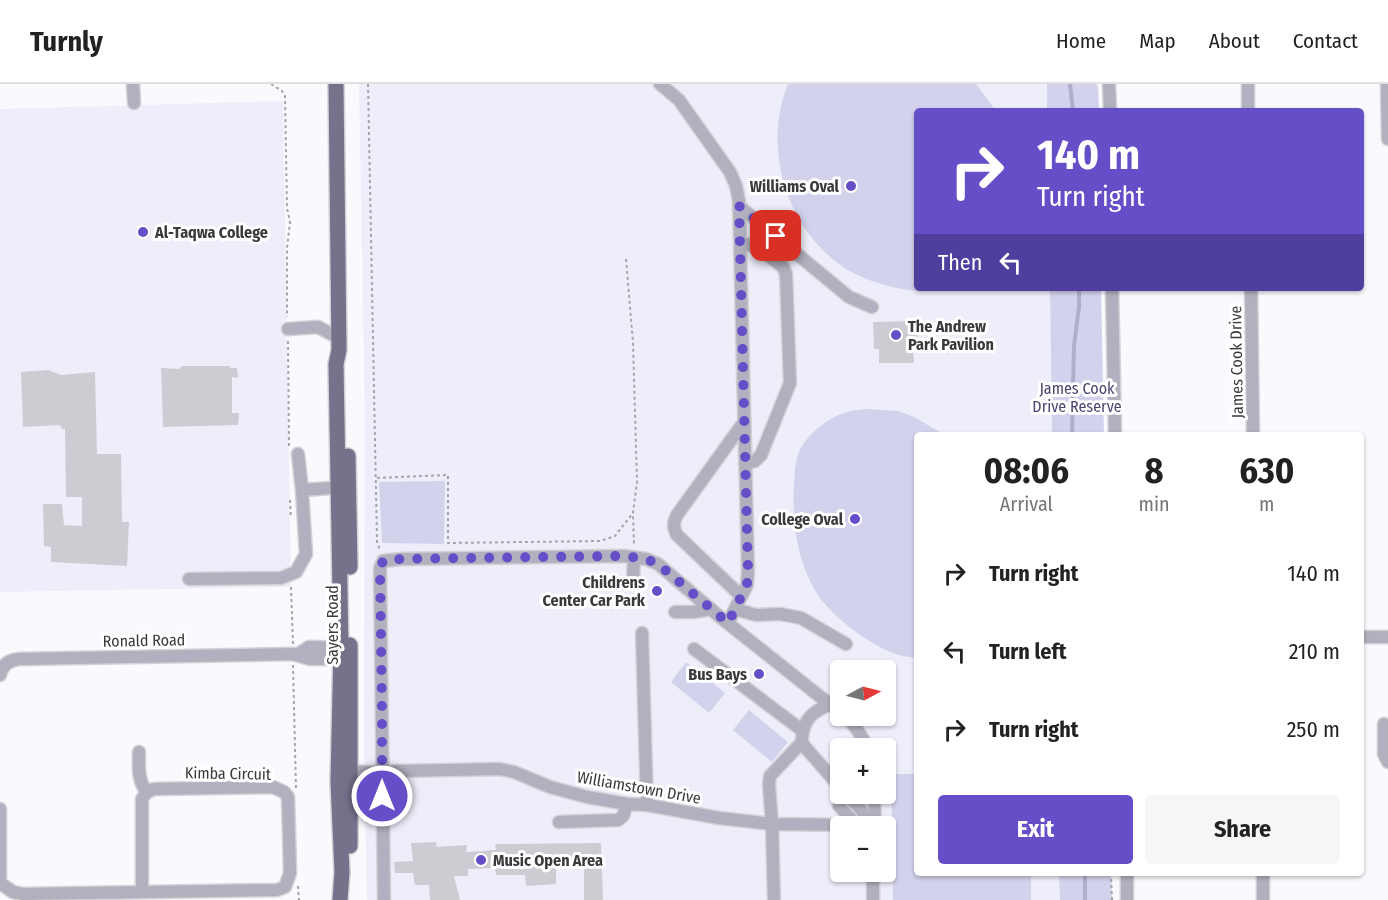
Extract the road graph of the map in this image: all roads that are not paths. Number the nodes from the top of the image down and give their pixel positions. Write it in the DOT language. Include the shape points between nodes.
graph roads {
  1 [pos="133,84"];
  2 [pos="336,84"];
  3 [pos="660,84"];
  4 [pos="1109,84"];
  5 [pos="1248,84"];
  6 [pos="1387,84"];
  7 [pos="134,103"];
  8 [pos="1110,108"];
  9 [pos="1248,108"];
  10 [pos="1388,139"];
  11 [pos="739,206"];
  12 [pos="740,242"];
  13 [pos="1112,291"];
  14 [pos="1251,291"];
  15 [pos="872,306"];
  16 [pos="339,312"];
  17 [pos="318,327"];
  18 [pos="293,328"];
  19 [pos="339,344"];
  20 [pos="744,422"];
  21 [pos="1115,432"];
  22 [pos="1253,432"];
  23 [pos="294,454"];
  24 [pos="745,463"];
  25 [pos="343,487"];
  26 [pos="302,490"];
  27 [pos="634,557"];
  28 [pos="189,579"];
  29 [pos="633,583"];
  30 [pos="741,596"];
  31 [pos="711,609"];
  32 [pos="735,609"];
  33 [pos="675,612"];
  34 [pos="728,623"];
  35 [pos="642,633"];
  36 [pos="1364,637"];
  37 [pos="1388,637"];
  38 [pos="846,644"];
  39 [pos="694,650"];
  40 [pos="345,654"];
  41 [pos="0,675"];
  42 [pos="814,692"];
  43 [pos="830,704"];
  44 [pos="830,709"];
  45 [pos="811,714"];
  46 [pos="1384,724"];
  47 [pos="802,736"];
  48 [pos="138,752"];
  49 [pos="1388,762"];
  50 [pos="349,771"];
  51 [pos="382,773"];
  52 [pos="830,776"];
  53 [pos="147,792"];
  54 [pos="627,804"];
  55 [pos="856,804"];
  56 [pos="647,805"];
  57 [pos="839,806"];
  58 [pos="0,809"];
  59 [pos="848,816"];
  60 [pos="865,816"];
  61 [pos="559,822"];
  62 [pos="772,824"];
  63 [pos="830,825"];
  64 [pos="342,872"];
  65 [pos="1127,876"];
  66 [pos="1263,876"];
  67 [pos="0,877"];
  68 [pos="873,882"];
  69 [pos="0,883"];
  70 [pos="142,891"];
  71 [pos="339,900"];
  72 [pos="350,900"];
  73 [pos="384,900"];
  74 [pos="774,900"];
  75 [pos="873,900"];
  76 [pos="1127,900"];
  77 [pos="1263,900"];
  1 -- 7 [label="street"];
  2 -- 16 [label="main road, Sayers Road"];
  3 -- 11 [label="street" via="679,100 730,172"];
  4 -- 8 [label="street"];
  5 -- 9 [label="street"];
  6 -- 10 [label="street"];
  11 -- 12 [label="street"];
  11 -- 15 [label="street" via="849,297"];
  12 -- 20 [label="street"];
  12 -- 24 [label="street" via="759,248 786,274 790,383 761,455"];
  13 -- 21 [label="street"];
  14 -- 22 [label="street, James Cook Drive"];
  16 -- 17 [label="street"];
  16 -- 19 [label="main road, Sayers Road"];
  17 -- 18 [label="street"];
  17 -- 19 [label="street"];
  19 -- 25 [label="main road, Sayers Road" via="336,364"];
  20 -- 24 [label="street"];
  20 -- 30 [label="street" via="677,515 673,528"];
  23 -- 26 [label="street"];
  24 -- 30 [label="street" via="748,571"];
  25 -- 26 [label="street"];
  25 -- 40 [label="main road, Sayers Road"];
  26 -- 28 [label="street" via="306,554 296,572 281,578"];
  27 -- 29 [label="street"];
  27 -- 31 [label="street" via="658,564"];
  27 -- 51 [label="street" via="383,561"];
  30 -- 32 [label="street"];
  31 -- 33 [label="street"];
  31 -- 34 [label="street"];
  32 -- 34 [label="street"];
  32 -- 38 [label="street" via="756,615 801,618"];
  34 -- 42 [label="street"];
  35 -- 56 [label="street"];
  36 -- 37 [label="street"];
  39 -- 47 [label="street"];
  40 -- 41 [label="street, Ronald Road" via="310,659 295,655 19,659 2,668"];
  40 -- 50 [label="main road, Sayers Road"];
  40 -- 64 [label="main road, Sayers Road" via="338,782"];
  42 -- 43 [label="street"];
  42 -- 45 [label="street"];
  44 -- 45 [label="street"];
  45 -- 47 [label="street"];
  46 -- 49 [label="street" via="1384,754"];
  47 -- 52 [label="street" via="805,747"];
  47 -- 62 [label="street" via="770,776"];
  48 -- 53 [label="street" via="139,778"];
  50 -- 51 [label="street, Williamstown Drive"];
  50 -- 64 [label="main road" via="344,778"];
  50 -- 72 [label="main road, Sayers Road"];
  51 -- 54 [label="street, Williamstown Drive" via="500,769 550,787"];
  51 -- 73 [label="street"];
  53 -- 70 [label="street" via="142,799"];
  53 -- 70 [label="street, Kimba Circuit" via="273,787 284,792 288,797 290,873 285,887 277,890"];
  54 -- 56 [label="street, Williamstown Drive"];
  54 -- 61 [label="street" via="618,820"];
  55 -- 60 [label="street"];
  56 -- 62 [label="street, Williamstown Drive"];
  57 -- 59 [label="street"];
  58 -- 67 [label="street"];
  62 -- 63 [label="street, Williamstown Drive"];
  62 -- 74 [label="street"];
  64 -- 71 [label="main road, Sayers Road"];
  65 -- 76 [label="street"];
  66 -- 77 [label="street"];
  68 -- 75 [label="street"];
  69 -- 70 [label="street, Kimba Circuit" via="23,894"];
}
